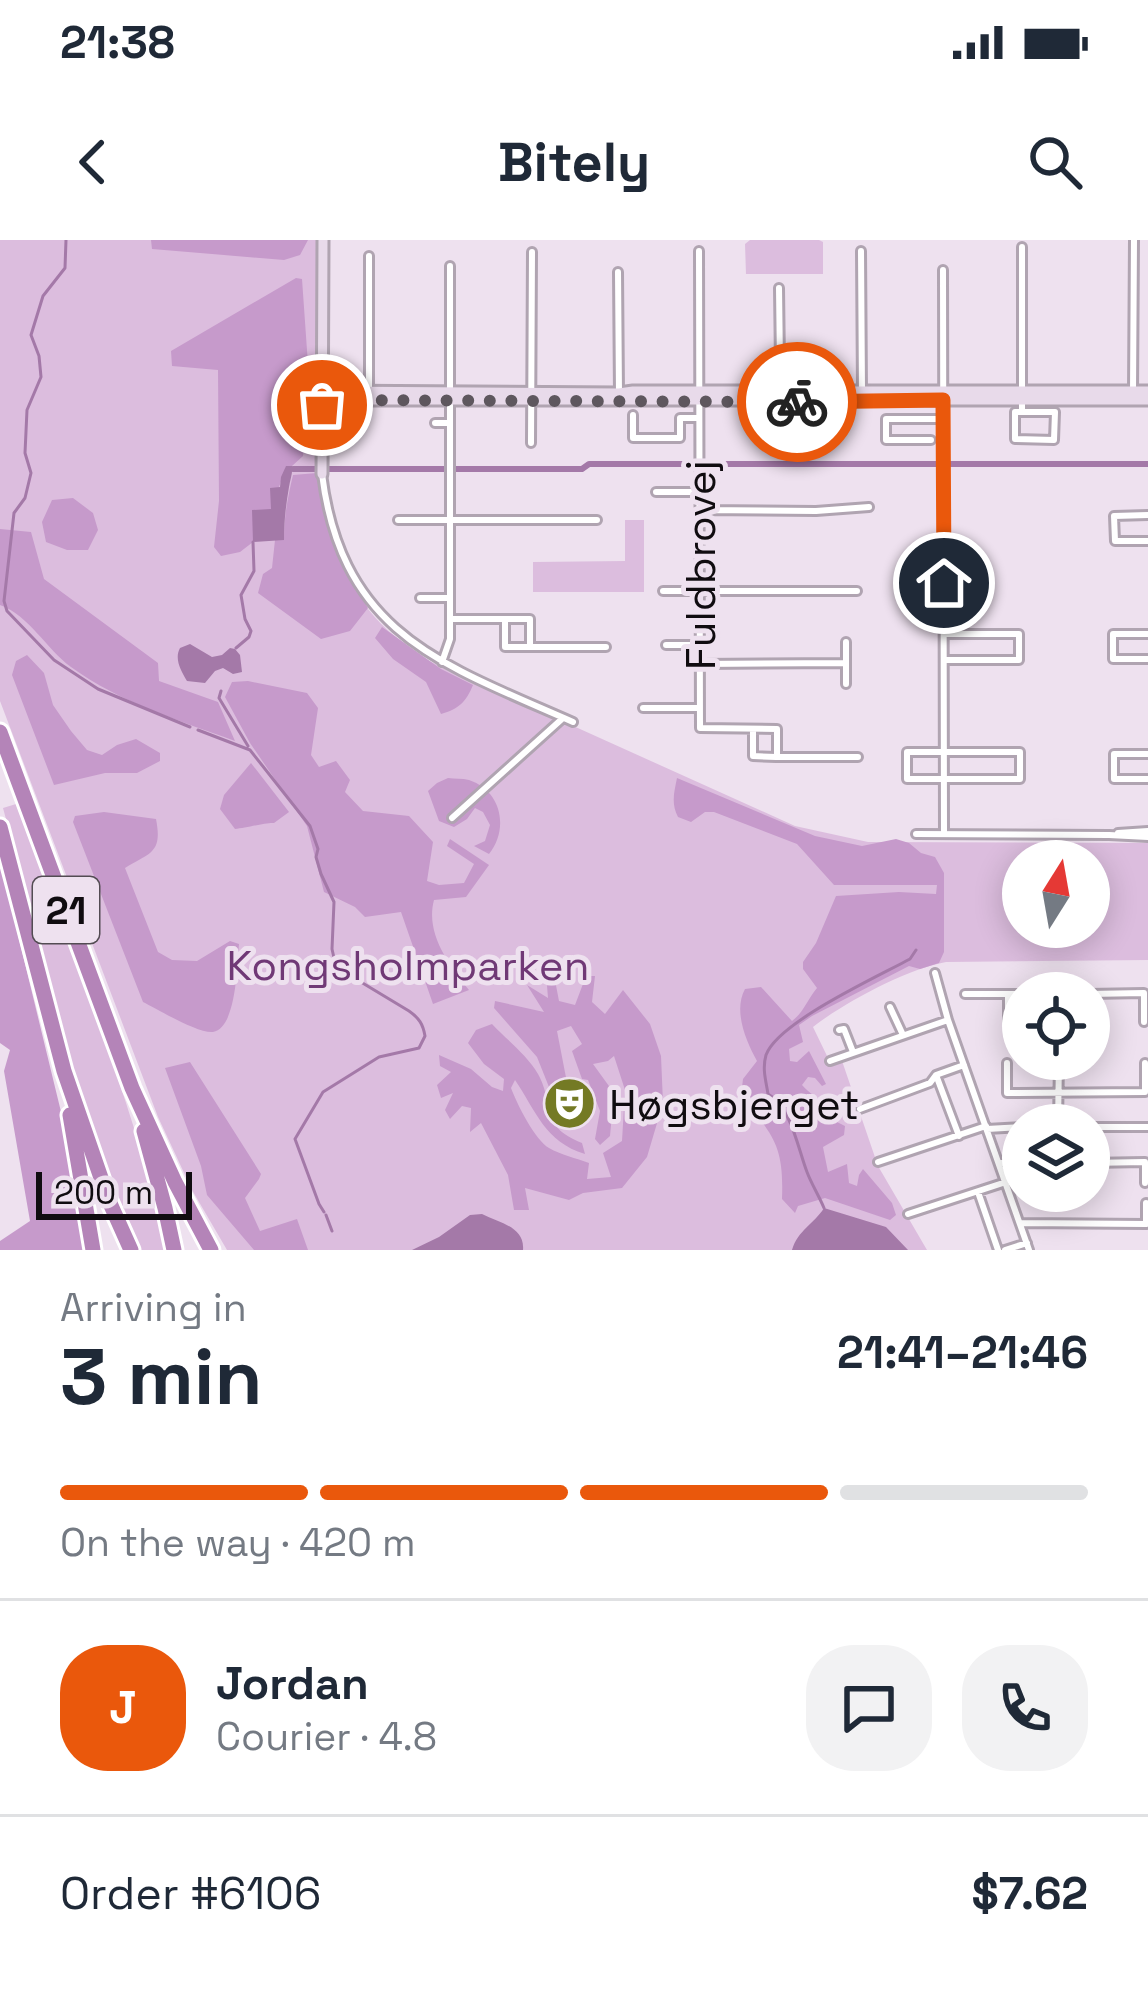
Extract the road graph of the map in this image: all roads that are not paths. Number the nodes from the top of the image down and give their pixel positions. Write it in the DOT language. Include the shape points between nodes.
graph roads {
  1 [pos="323,240"];
  2 [pos="1134,240"];
  3 [pos="1022,248"];
  4 [pos="861,250"];
  5 [pos="699,251"];
  6 [pos="532,252"];
  7 [pos="369,256"];
  8 [pos="450,266"];
  9 [pos="943,270"];
  10 [pos="618,272"];
  11 [pos="779,288"];
  12 [pos="1148,391"];
  13 [pos="322,396"];
  14 [pos="369,396"];
  15 [pos="450,396"];
  16 [pos="943,396"];
  17 [pos="1133,396"];
  18 [pos="532,397"];
  19 [pos="619,397"];
  20 [pos="699,397"];
  21 [pos="781,397"];
  22 [pos="862,397"];
  23 [pos="1148,400"];
  24 [pos="1022,401"];
  25 [pos="633,415"];
  26 [pos="699,418"];
  27 [pos="943,419"];
  28 [pos="435,423"];
  29 [pos="449,423"];
  30 [pos="781,440"];
  31 [pos="931,440"];
  32 [pos="531,443"];
  33 [pos="322,474"];
  34 [pos="656,492"];
  35 [pos="699,492"];
  36 [pos="869,507"];
  37 [pos="699,510"];
  38 [pos="1148,515"];
  39 [pos="398,520"];
  40 [pos="451,520"];
  41 [pos="597,520"];
  42 [pos="1148,541"];
  43 [pos="663,591"];
  44 [pos="857,591"];
  45 [pos="700,592"];
  46 [pos="420,598"];
  47 [pos="450,598"];
  48 [pos="450,619"];
  49 [pos="505,619"];
  50 [pos="944,634"];
  51 [pos="1148,634"];
  52 [pos="846,642"];
  53 [pos="666,645"];
  54 [pos="700,645"];
  55 [pos="530,647"];
  56 [pos="607,647"];
  57 [pos="1148,659"];
  58 [pos="944,660"];
  59 [pos="442,662"];
  60 [pos="846,663"];
  61 [pos="700,664"];
  62 [pos="846,684"];
  63 [pos="643,708"];
  64 [pos="700,708"];
  65 [pos="563,718"];
  66 [pos="573,722"];
  67 [pos="753,729"];
  68 [pos="0,732"];
  69 [pos="944,752"];
  70 [pos="1148,754"];
  71 [pos="777,757"];
  72 [pos="858,757"];
  73 [pos="944,779"];
  74 [pos="1148,779"];
  75 [pos="452,818"];
  76 [pos="0,826"];
  77 [pos="916,834"];
  78 [pos="944,834"];
  79 [pos="1148,834"];
  80 [pos="935,973"];
  81 [pos="965,994"];
  82 [pos="1002,994"];
  83 [pos="1110,994"];
  84 [pos="890,1007"];
  85 [pos="948,1020"];
  86 [pos="1144,1022"];
  87 [pos="839,1030"];
  88 [pos="903,1035"];
  89 [pos="853,1052"];
  90 [pos="830,1061"];
  91 [pos="1145,1063"];
  92 [pos="964,1065"];
  93 [pos="64,1071"];
  94 [pos="936,1075"];
  95 [pos="1006,1080"];
  96 [pos="1058,1080"];
  97 [pos="132,1088"];
  98 [pos="1058,1093"];
  99 [pos="1058,1104"];
  100 [pos="860,1109"];
  101 [pos="1110,1127"];
  102 [pos="1148,1127"];
  103 [pos="987,1128"];
  104 [pos="1002,1128"];
  105 [pos="959,1136"];
  106 [pos="878,1162"];
  107 [pos="1110,1162"];
  108 [pos="999,1163"];
  109 [pos="1002,1171"];
  110 [pos="1002,1183"];
  111 [pos="1145,1183"];
  112 [pos="978,1192"];
  113 [pos="1146,1203"];
  114 [pos="1017,1212"];
  115 [pos="908,1214"];
  116 [pos="1021,1223"];
  117 [pos="1028,1247"];
  118 [pos="93,1250"];
  119 [pos="130,1250"];
  120 [pos="174,1250"];
  121 [pos="211,1250"];
  122 [pos="1002,1250"];
  1 -- 13 [label="street"];
  2 -- 17 [label="street"];
  3 -- 24 [label="street"];
  4 -- 22 [label="street"];
  5 -- 20 [label="street, Fuldbrovej"];
  6 -- 18 [label="street"];
  7 -- 14 [label="street"];
  8 -- 15 [label="street"];
  9 -- 16 [label="street"];
  10 -- 19 [label="street"];
  11 -- 21 [label="street"];
  12 -- 17 [label="street"];
  13 -- 14 [label="street"];
  13 -- 33 [label="street"];
  14 -- 15 [label="street"];
  15 -- 18 [label="street"];
  15 -- 29 [label="street"];
  16 -- 22 [label="street"];
  16 -- 24 [label="street"];
  16 -- 27 [label="street"];
  17 -- 23 [label="street"];
  17 -- 24 [label="street"];
  18 -- 19 [label="street"];
  18 -- 32 [label="street"];
  19 -- 20 [label="street"];
  20 -- 21 [label="street"];
  20 -- 26 [label="street, Fuldbrovej"];
  21 -- 22 [label="street"];
  21 -- 30 [label="street"];
  24 -- 24 [label="street" via="1015,440 1054,440 1054,412"];
  25 -- 26 [label="street" via="633,438 680,438 680,418"];
  26 -- 35 [label="street, Fuldbrovej"];
  27 -- 31 [label="street" via="886,418 886,440"];
  27 -- 50 [label="street"];
  28 -- 29 [label="street"];
  29 -- 40 [label="street"];
  33 -- 59 [label="street" via="352,574 386,620"];
  34 -- 35 [label="street"];
  35 -- 37 [label="street, Fuldbrovej"];
  36 -- 37 [label="street"];
  37 -- 45 [label="street, Fuldbrovej"];
  38 -- 42 [label="street" via="1114,516 1115,541"];
  39 -- 40 [label="street"];
  40 -- 41 [label="street"];
  40 -- 47 [label="street"];
  43 -- 45 [label="street"];
  44 -- 45 [label="street"];
  45 -- 54 [label="street, Fuldbrovej"];
  46 -- 47 [label="street"];
  47 -- 48 [label="street"];
  48 -- 49 [label="street"];
  48 -- 59 [label="street"];
  49 -- 55 [label="street" via="505,647"];
  49 -- 55 [label="street" via="530,619"];
  50 -- 58 [label="street"];
  50 -- 58 [label="street" via="1019,634 1019,660"];
  51 -- 57 [label="street" via="1113,634 1113,658"];
  52 -- 60 [label="street"];
  53 -- 54 [label="street"];
  54 -- 61 [label="street, Fuldbrovej"];
  55 -- 56 [label="street"];
  58 -- 69 [label="street"];
  59 -- 65 [label="street"];
  60 -- 61 [label="street"];
  60 -- 62 [label="street"];
  61 -- 64 [label="street, Fuldbrovej"];
  63 -- 64 [label="street"];
  64 -- 67 [label="street, Fuldbrovej" via="700,728"];
  65 -- 66 [label="street"];
  65 -- 75 [label="street"];
  67 -- 71 [label="street" via="753,756"];
  67 -- 71 [label="street" via="778,729"];
  68 -- 97 [label="highway, 21"];
  69 -- 73 [label="street"];
  69 -- 73 [label="street" via="907,752 907,779"];
  69 -- 73 [label="street" via="1020,752 1020,779"];
  70 -- 74 [label="street" via="1114,754 1114,779"];
  71 -- 72 [label="street"];
  73 -- 78 [label="street"];
  76 -- 93 [label="highway, 21"];
  77 -- 78 [label="street"];
  78 -- 79 [label="street"];
  80 -- 85 [label="street"];
  81 -- 82 [label="street"];
  83 -- 86 [label="street" via="1144,993"];
  84 -- 88 [label="street"];
  85 -- 88 [label="street"];
  85 -- 92 [label="street"];
  87 -- 89 [label="street"];
  88 -- 89 [label="street"];
  89 -- 90 [label="street"];
  91 -- 98 [label="street" via="1145,1092"];
  92 -- 94 [label="street"];
  92 -- 103 [label="street"];
  93 -- 118 [label="highway"];
  93 -- 119 [label="highway, 21"];
  94 -- 100 [label="street"];
  94 -- 105 [label="street"];
  95 -- 98 [label="street" via="1006,1093"];
  96 -- 98 [label="street"];
  97 -- 120 [label="highway"];
  97 -- 121 [label="highway, 21"];
  98 -- 99 [label="street"];
  101 -- 102 [label="street"];
  103 -- 104 [label="street"];
  103 -- 105 [label="street"];
  103 -- 108 [label="street"];
  105 -- 106 [label="street"];
  107 -- 111 [label="street" via="1145,1162"];
  108 -- 109 [label="street"];
  110 -- 112 [label="street"];
  112 -- 115 [label="street"];
  112 -- 122 [label="street"];
  113 -- 116 [label="street" via="1145,1224"];
  114 -- 116 [label="street"];
  116 -- 117 [label="street"];
  117 -- 122 [label="street"];
}
